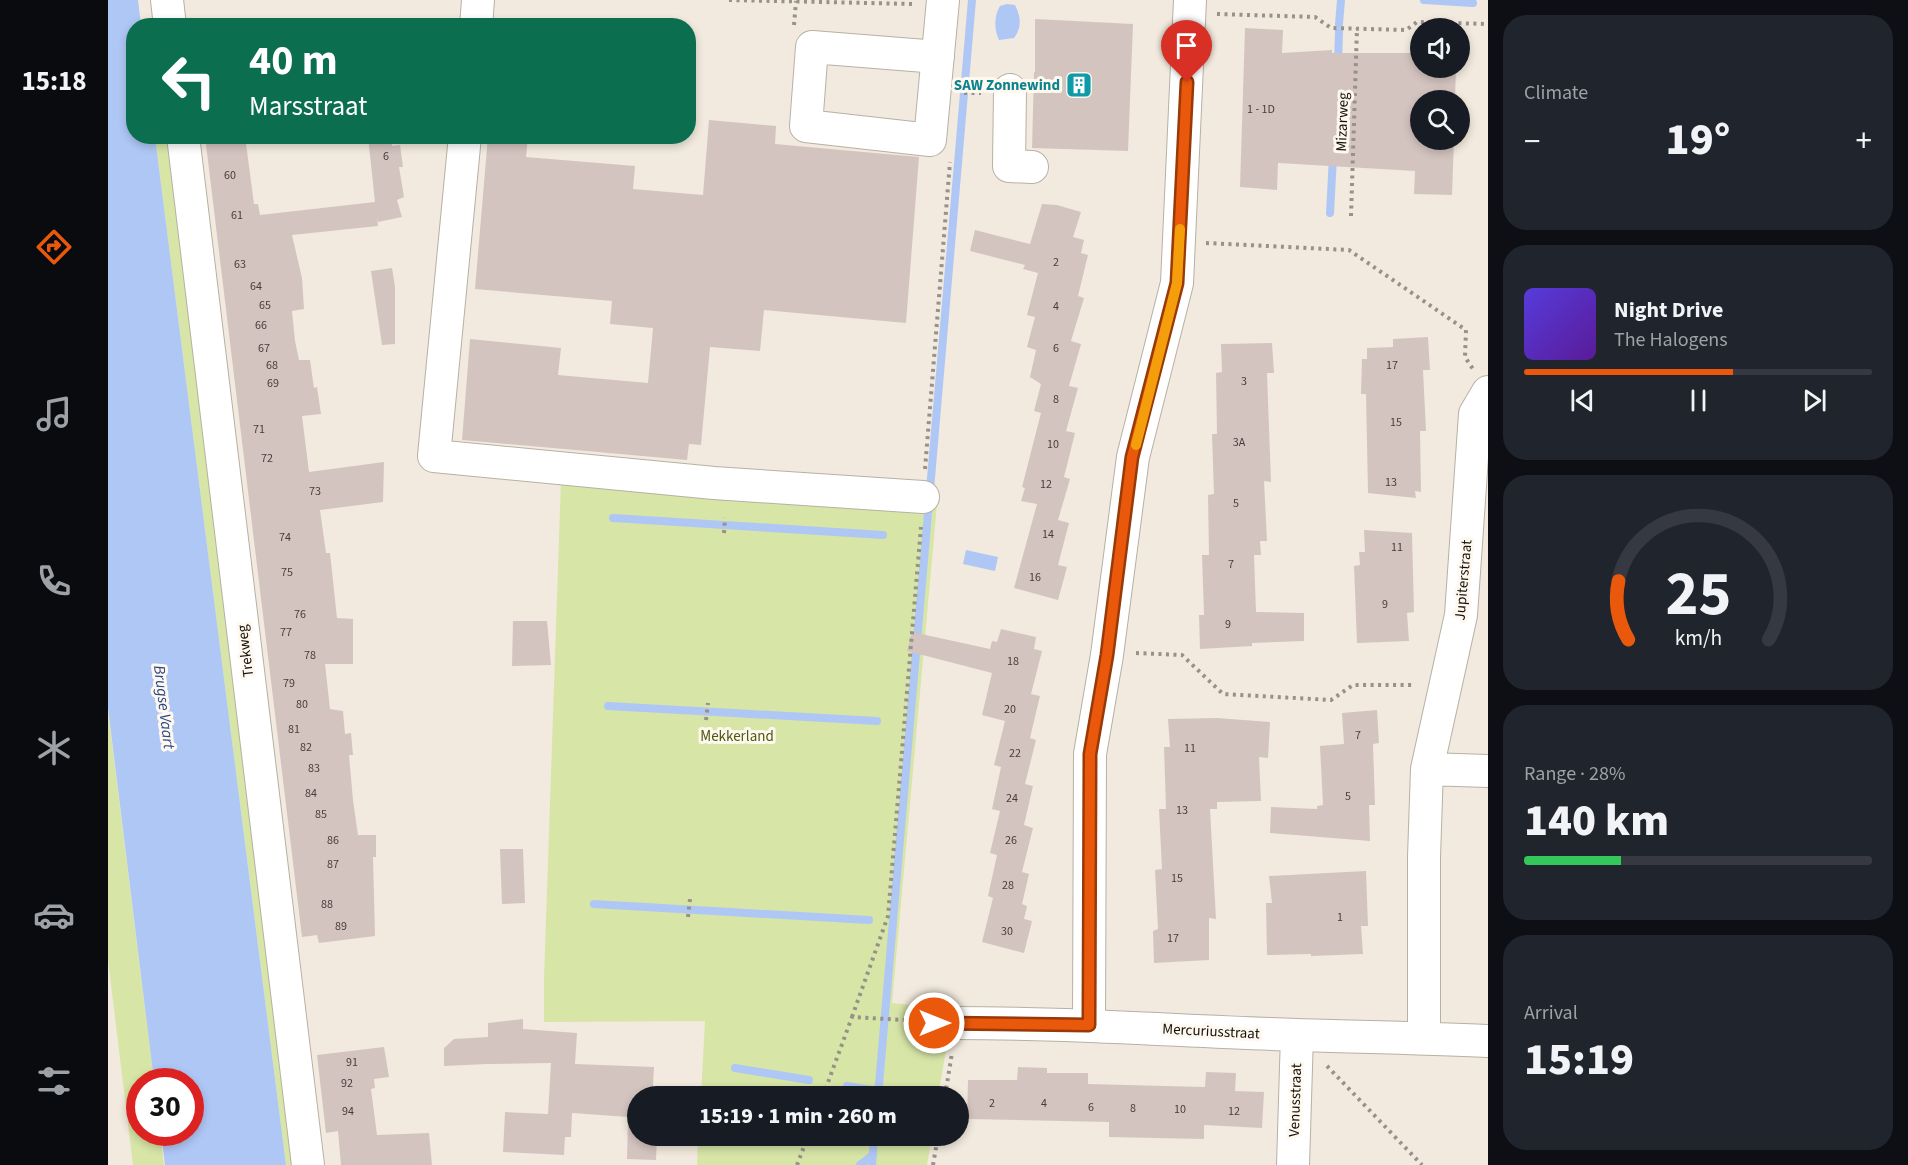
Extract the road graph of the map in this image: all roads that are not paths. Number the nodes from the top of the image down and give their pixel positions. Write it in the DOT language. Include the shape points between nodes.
graph roads {
  1 [pos="167,0"];
  2 [pos="478,0"];
  3 [pos="942,2"];
  4 [pos="1190,7"];
  5 [pos="169,18"];
  6 [pos="477,18"];
  7 [pos="938,57"];
  8 [pos="1010,90"];
  9 [pos="184,144"];
  10 [pos="464,144"];
  11 [pos="1032,167"];
  12 [pos="1482,383"];
  13 [pos="923,497"];
  14 [pos="1427,769"];
  15 [pos="1488,771"];
  16 [pos="945,1023"];
  17 [pos="1089,1025"];
  18 [pos="1297,1035"];
  19 [pos="1424,1038"];
  20 [pos="1488,1041"];
  21 [pos="308,1165"];
  22 [pos="1293,1165"];
  1 -- 5 [label="street"];
  2 -- 6 [label="street"];
  3 -- 7 [label="street"];
  4 -- 17 [label="street" via="1177,283 1132,457 1090,754"];
  7 -- 7 [label="street" via="930,140 806,126 812,47"];
  8 -- 11 [label="street" via="1009,166"];
  9 -- 21 [label="street, Trekweg"];
  10 -- 13 [label="street" via="434,456 714,483"];
  12 -- 14 [label="street, Jupiterstraat" via="1475,414 1461,615"];
  14 -- 15 [label="street"];
  14 -- 19 [label="street, Jupiterstraat"];
  16 -- 17 [label="street, Mercuriusstraat"];
  17 -- 18 [label="street, Mercuriusstraat"];
  18 -- 19 [label="street, Mercuriusstraat"];
  18 -- 22 [label="street, Venusstraat"];
  19 -- 20 [label="street, Mercuriusstraat"];
}
